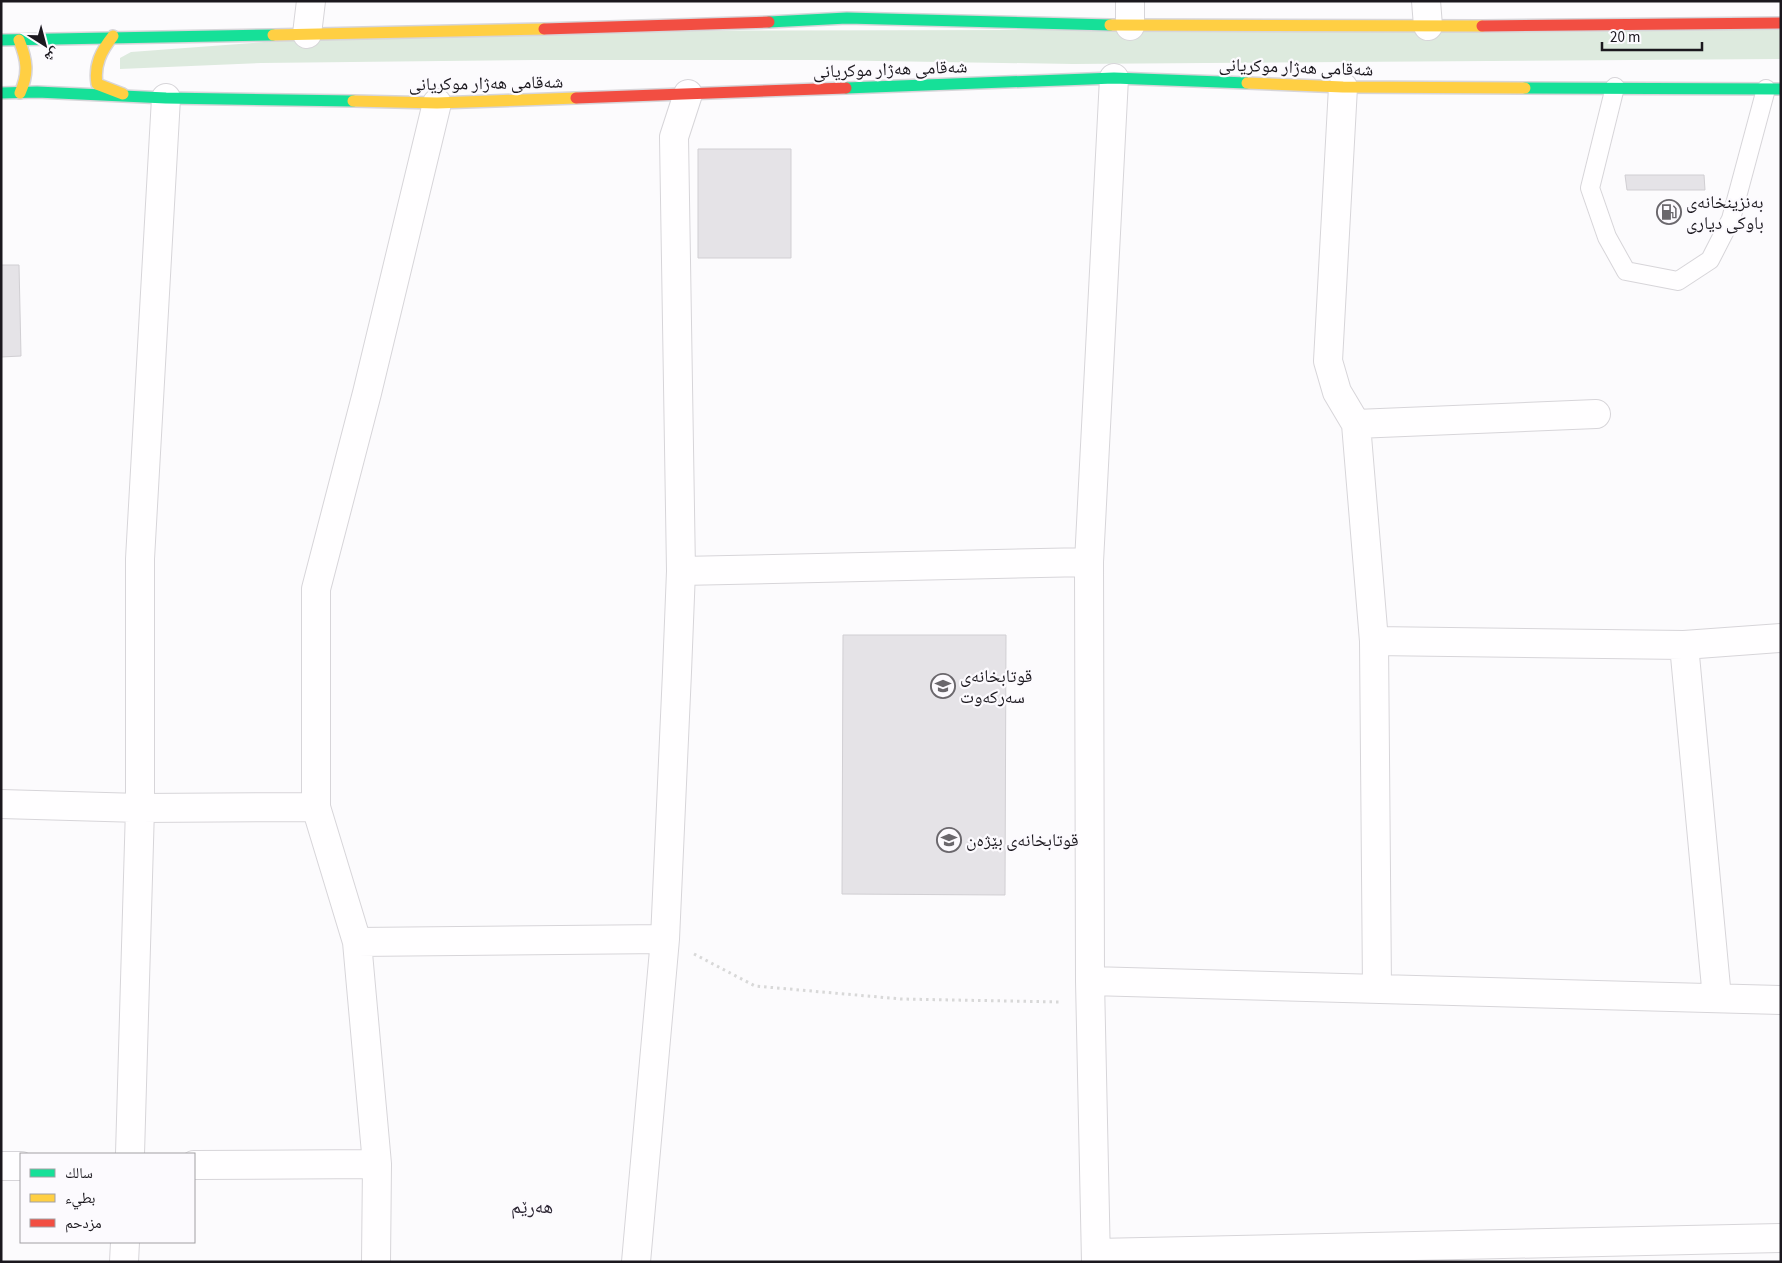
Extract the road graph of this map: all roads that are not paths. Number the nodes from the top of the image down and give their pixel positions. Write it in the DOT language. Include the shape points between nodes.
graph roads {
  1 [pos="311,1"];
  2 [pos="846,9"];
  3 [pos="1130,14"];
  4 [pos="1427,14"];
  5 [pos="1781,22"];
  6 [pos="307,34"];
  7 [pos="113,36"];
  8 [pos="1,40"];
  9 [pos="19,40"];
  10 [pos="1114,78"];
  11 [pos="1343,87"];
  12 [pos="1615,87"];
  13 [pos="1773,89"];
  14 [pos="1,93"];
  15 [pos="20,93"];
  16 [pos="688,94"];
  17 [pos="124,95"];
  18 [pos="166,98"];
  19 [pos="437,103"];
  20 [pos="1596,414"];
  21 [pos="1356,424"];
  22 [pos="1089,562"];
  23 [pos="680,571"];
  24 [pos="1781,638"];
  25 [pos="1374,641"];
  26 [pos="1684,645"];
  27 [pos="1,804"];
  28 [pos="316,807"];
  29 [pos="140,808"];
  30 [pos="665,939"];
  31 [pos="357,942"];
  32 [pos="1377,989"];
  33 [pos="1090,992"];
  34 [pos="1717,998"];
  35 [pos="1781,1000"];
  36 [pos="130,1153"];
  37 [pos="377,1164"];
  38 [pos="195,1165"];
  39 [pos="1,1166"];
  40 [pos="20,1166"];
  41 [pos="1781,1238"];
  42 [pos="125,1243"];
  43 [pos="1096,1257"];
  44 [pos="124,1262"];
  45 [pos="376,1262"];
  46 [pos="636,1262"];
  1 -- 6 [label="street"];
  2 -- 3 [label="highway"];
  2 -- 6 [label="highway" via="649,27"];
  3 -- 4 [label="highway"];
  4 -- 5 [label="highway"];
  6 -- 7 [label="highway"];
  7 -- 9 [label="highway"];
  7 -- 17 [label="highway" via="100,51 95,76 97,84"];
  8 -- 9 [label="highway"];
  9 -- 15 [label="highway" via="28,74"];
  10 -- 11 [label="highway, شەقامی ھەژار موکریانی"];
  10 -- 16 [label="highway, شەقامی ھەژار موکریانی"];
  10 -- 22 [label="street"];
  11 -- 12 [label="highway, شەقامی ھەژار موکریانی"];
  11 -- 21 [label="street" via="1328,361 1337,392"];
  12 -- 13 [label="highway, شەقامی ھەژار موکریانی"];
  12 -- 13 [label="lane" via="1590,188 1608,238 1626,271 1678,281 1710,260 1731,219"];
  14 -- 15 [label="highway, شەقامی ھەژار موکریانی"];
  15 -- 17 [label="highway, شەقامی ھەژار موکریانی"];
  16 -- 19 [label="highway, شەقامی ھەژار موکریانی"];
  16 -- 23 [label="street" via="674,137"];
  17 -- 18 [label="highway, شەقامی ھەژار موکریانی"];
  18 -- 19 [label="highway, شەقامی ھەژار موکریانی"];
  18 -- 29 [label="street" via="140,559"];
  19 -- 28 [label="street" via="316,589"];
  20 -- 21 [label="street"];
  21 -- 25 [label="street"];
  22 -- 23 [label="street"];
  22 -- 33 [label="street"];
  23 -- 30 [label="street"];
  24 -- 26 [label="street"];
  25 -- 26 [label="street"];
  25 -- 32 [label="street"];
  26 -- 34 [label="street"];
  27 -- 29 [label="street"];
  28 -- 29 [label="street"];
  28 -- 31 [label="street"];
  29 -- 36 [label="street"];
  30 -- 31 [label="street"];
  30 -- 46 [label="street"];
  31 -- 37 [label="street"];
  32 -- 33 [label="street"];
  32 -- 34 [label="street"];
  33 -- 43 [label="street"];
  34 -- 35 [label="street"];
  37 -- 38 [label="street"];
  37 -- 45 [label="street"];
  39 -- 40 [label="street"];
  41 -- 43 [label="street"];
  42 -- 44 [label="street"];
}
